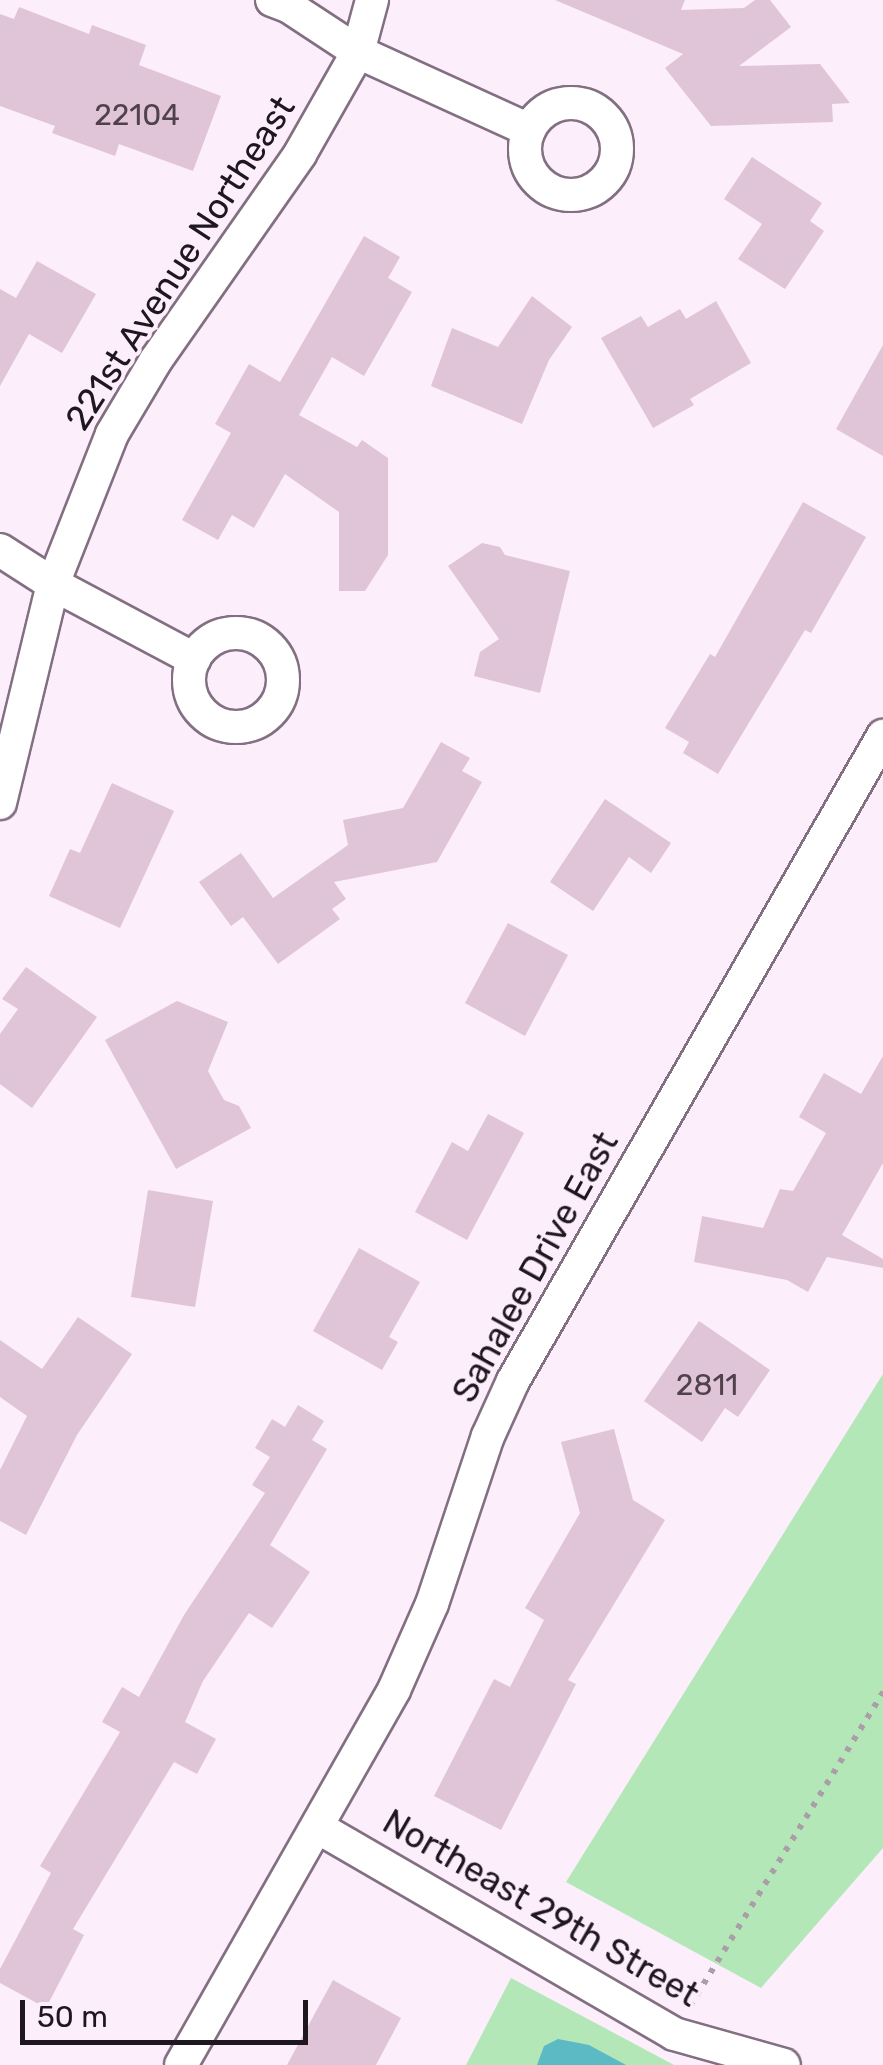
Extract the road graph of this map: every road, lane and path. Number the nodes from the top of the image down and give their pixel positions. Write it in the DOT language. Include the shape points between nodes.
graph roads {
  1 [pos="272,0"];
  2 [pos="372,0"];
  3 [pos="358,52"];
  4 [pos="528,130"];
  5 [pos="0,550"];
  6 [pos="53,584"];
  7 [pos="194,658"];
  8 [pos="883,736"];
  9 [pos="0,803"];
  10 [pos="883,1692"];
  11 [pos="319,1828"];
  12 [pos="674,2034"];
  13 [pos="181,2065"];
  14 [pos="784,2065"];
  1 -- 3 [label="street"];
  2 -- 3 [label="street, 221st Avenue Northeast"];
  3 -- 4 [label="street"];
  3 -- 6 [label="street, 221st Avenue Northeast" via="300,154 112,434"];
  5 -- 6 [label="street"];
  6 -- 7 [label="street"];
  6 -- 9 [label="street, 221st Avenue Northeast"];
  8 -- 11 [label="street, Sahalee Drive East" via="513,1382 432,1604"];
  10 -- 12 [label="path"];
  11 -- 12 [label="street, Northeast 29th Street"];
  11 -- 13 [label="street, Sahalee Drive East"];
  12 -- 14 [label="street, Northeast 29th Street"];
}
